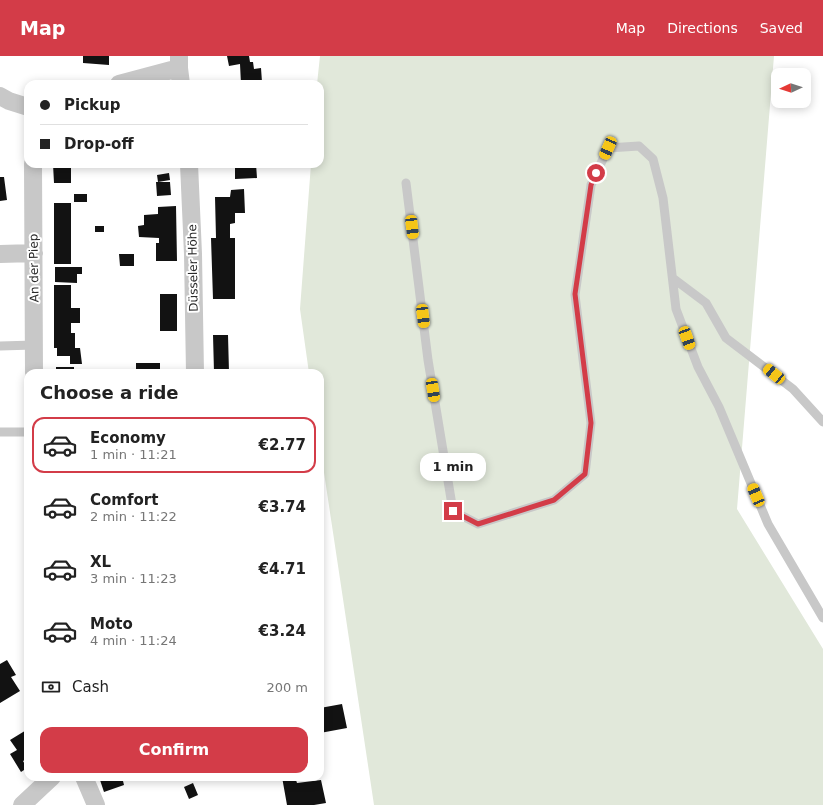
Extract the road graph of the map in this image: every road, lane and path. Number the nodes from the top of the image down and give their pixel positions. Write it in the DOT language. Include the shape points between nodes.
graph roads {
  1 [pos="180,69"];
  2 [pos="135,80"];
  3 [pos="0,96"];
  4 [pos="24,106"];
  5 [pos="33,168"];
  6 [pos="189,168"];
  7 [pos="406,183"];
  8 [pos="34,253"];
  9 [pos="0,254"];
  10 [pos="674,279"];
  11 [pos="34,345"];
  12 [pos="0,346"];
  13 [pos="34,369"];
  14 [pos="195,369"];
  15 [pos="823,422"];
  16 [pos="0,432"];
  17 [pos="24,432"];
  18 [pos="823,618"];
  19 [pos="48,781"];
  20 [pos="86,781"];
  21 [pos="22,805"];
  22 [pos="96,805"];
  1 -- 2 [label="street"];
  3 -- 4 [label="street"];
  5 -- 8 [label="street, An der Piep"];
  6 -- 14 [label="street, Düsseler Höhe"];
  7 -- 10 [label="lane" via="428,360 453,511 478,524 554,500 585,474 591,423 575,294 591,185 608,148 639,146 653,159 663,198"];
  8 -- 9 [label="street"];
  8 -- 11 [label="street, An der Piep"];
  10 -- 15 [label="lane" via="706,303 726,338 793,389"];
  10 -- 18 [label="lane" via="676,309 698,367 719,407 768,524"];
  11 -- 12 [label="lane"];
  11 -- 13 [label="street, An der Piep"];
  16 -- 17 [label="lane"];
  19 -- 21 [label="street"];
  20 -- 22 [label="street"];
}
